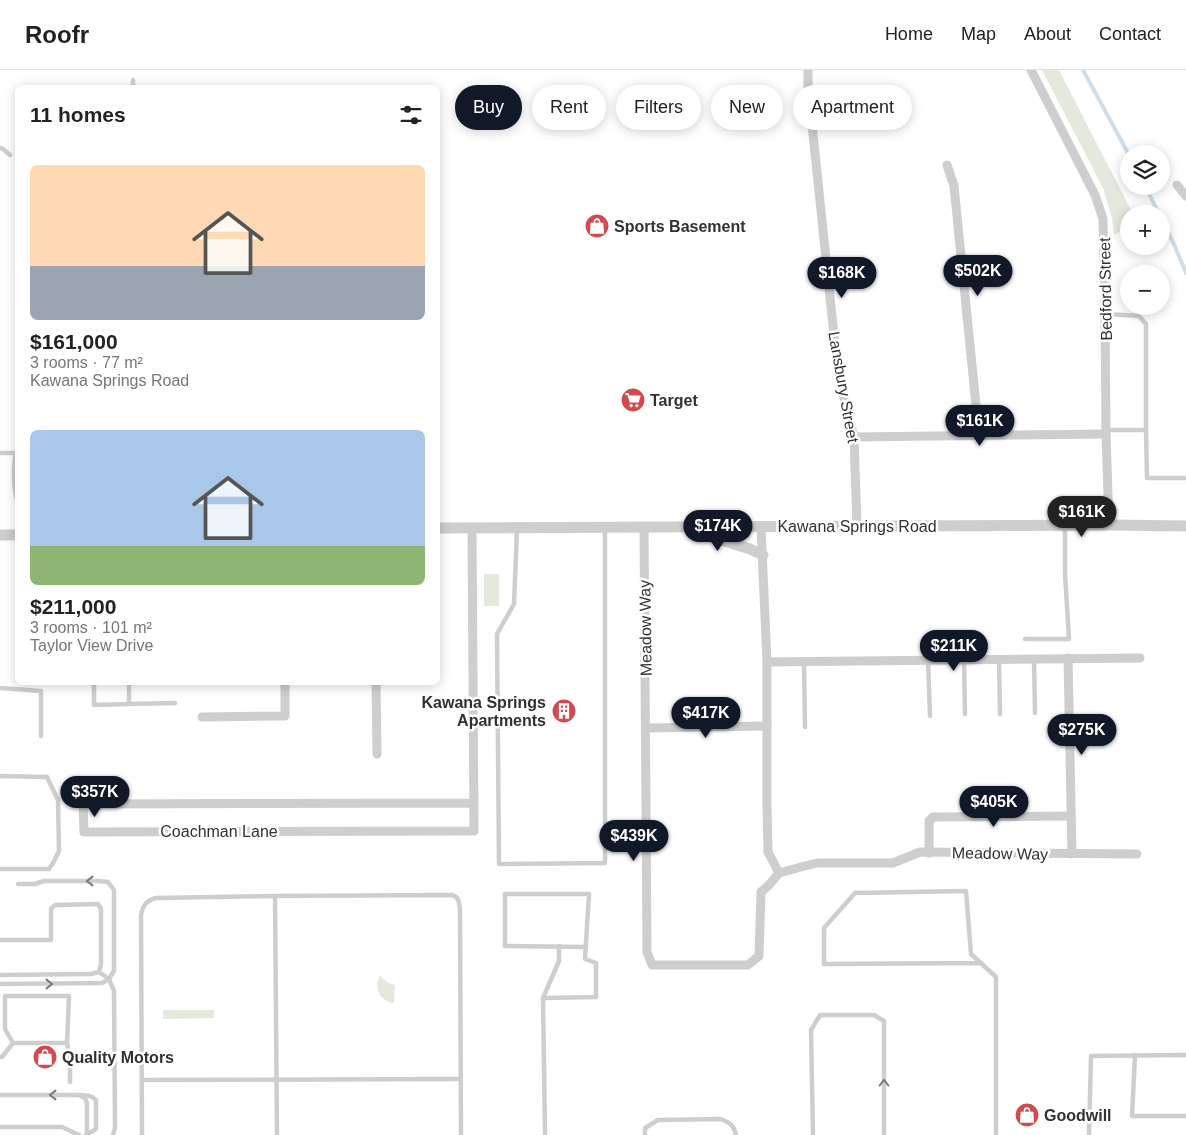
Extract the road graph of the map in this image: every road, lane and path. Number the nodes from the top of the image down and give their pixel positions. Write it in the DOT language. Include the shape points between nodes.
graph roads {
  1 [pos="808,70"];
  2 [pos="1030,70"];
  3 [pos="133,80"];
  4 [pos="133,85"];
  5 [pos="0,148"];
  6 [pos="10,155"];
  7 [pos="947,165"];
  8 [pos="1177,185"];
  9 [pos="1186,196"];
  10 [pos="1105,314"];
  11 [pos="1146,430"];
  12 [pos="1106,432"];
  13 [pos="979,435"];
  14 [pos="854,436"];
  15 [pos="0,453"];
  16 [pos="15,453"];
  17 [pos="15,460"];
  18 [pos="1186,478"];
  19 [pos="15,496"];
  20 [pos="1109,524"];
  21 [pos="1065,525"];
  22 [pos="857,526"];
  23 [pos="1186,526"];
  24 [pos="761,527"];
  25 [pos="440,528"];
  26 [pos="472,528"];
  27 [pos="517,528"];
  28 [pos="605,528"];
  29 [pos="644,528"];
  30 [pos="681,528"];
  31 [pos="0,535"];
  32 [pos="15,535"];
  33 [pos="763,555"];
  34 [pos="1025,640"];
  35 [pos="1068,658"];
  36 [pos="1140,658"];
  37 [pos="999,659"];
  38 [pos="1034,659"];
  39 [pos="928,660"];
  40 [pos="964,660"];
  41 [pos="767,662"];
  42 [pos="804,662"];
  43 [pos="94,685"];
  44 [pos="129,685"];
  45 [pos="285,685"];
  46 [pos="376,685"];
  47 [pos="0,688"];
  48 [pos="174,703"];
  49 [pos="129,704"];
  50 [pos="1035,713"];
  51 [pos="965,714"];
  52 [pos="1000,714"];
  53 [pos="930,716"];
  54 [pos="202,718"];
  55 [pos="767,726"];
  56 [pos="805,726"];
  57 [pos="646,728"];
  58 [pos="41,736"];
  59 [pos="377,754"];
  60 [pos="0,776"];
  61 [pos="473,803"];
  62 [pos="1071,816"];
  63 [pos="929,853"];
  64 [pos="1072,854"];
  65 [pos="1137,854"];
  66 [pos="0,869"];
  67 [pos="779,873"];
  68 [pos="18,884"];
  69 [pos="274,896"];
  70 [pos="0,940"];
  71 [pos="559,946"];
  72 [pos="586,947"];
  73 [pos="980,963"];
  74 [pos="99,972"];
  75 [pos="0,975"];
  76 [pos="109,979"];
  77 [pos="0,984"];
  78 [pos="543,998"];
  79 [pos="3,1029"];
  80 [pos="14,1043"];
  81 [pos="67,1043"];
  82 [pos="1135,1055"];
  83 [pos="1186,1055"];
  84 [pos="0,1057"];
  85 [pos="460,1079"];
  86 [pos="142,1080"];
  87 [pos="277,1080"];
  88 [pos="70,1082"];
  89 [pos="0,1095"];
  90 [pos="80,1095"];
  91 [pos="1186,1116"];
  92 [pos="0,1127"];
  93 [pos="884,1133"];
  94 [pos="79,1135"];
  95 [pos="86,1135"];
  96 [pos="113,1135"];
  97 [pos="142,1135"];
  98 [pos="278,1135"];
  99 [pos="461,1135"];
  100 [pos="545,1135"];
  101 [pos="645,1135"];
  102 [pos="736,1135"];
  103 [pos="813,1135"];
  104 [pos="996,1135"];
  105 [pos="1089,1135"];
  1 -- 14 [label="street, Lansbury Street" via="838,374"];
  2 -- 10 [label="street, Bedford Street" via="1095,195 1103,219"];
  3 -- 4 [label="lane"];
  5 -- 6 [label="lane"];
  7 -- 13 [label="street" via="954,186"];
  8 -- 9 [label="street"];
  10 -- 11 [label="lane" via="1139,316 1146,324"];
  10 -- 12 [label="street, Bedford Street"];
  11 -- 12 [label="lane"];
  11 -- 18 [label="lane" via="1147,478"];
  12 -- 13 [label="street"];
  12 -- 20 [label="street, Bedford Street"];
  13 -- 14 [label="street"];
  14 -- 22 [label="street, Lansbury Street"];
  15 -- 16 [label="lane"];
  17 -- 19 [label="lane"];
  20 -- 21 [label="street, Kawana Springs Road"];
  20 -- 23 [label="street, Kawana Springs Road"];
  21 -- 22 [label="street, Kawana Springs Road"];
  21 -- 34 [label="lane" via="1069,639"];
  22 -- 24 [label="street, Kawana Springs Road"];
  24 -- 30 [label="street, Kawana Springs Road"];
  24 -- 33 [label="street"];
  25 -- 26 [label="street, Kawana Springs Road"];
  26 -- 27 [label="street, Kawana Springs Road"];
  26 -- 61 [label="street, Coachman Lane"];
  27 -- 28 [label="street, Kawana Springs Road"];
  27 -- 28 [label="lane" via="514,604 498,634 499,864 605,864"];
  28 -- 29 [label="street, Kawana Springs Road"];
  29 -- 30 [label="street, Kawana Springs Road"];
  29 -- 57 [label="street, Meadow Way"];
  30 -- 33 [label="street" via="750,548"];
  31 -- 32 [label="street"];
  33 -- 41 [label="street"];
  35 -- 36 [label="street"];
  35 -- 38 [label="street"];
  35 -- 62 [label="street, Meadow Way"];
  37 -- 38 [label="street"];
  37 -- 40 [label="street"];
  37 -- 52 [label="lane"];
  38 -- 50 [label="lane"];
  39 -- 40 [label="street"];
  39 -- 42 [label="street"];
  39 -- 53 [label="lane"];
  40 -- 51 [label="lane"];
  41 -- 42 [label="street"];
  41 -- 55 [label="street"];
  42 -- 56 [label="lane"];
  43 -- 49 [label="lane" via="94,705"];
  44 -- 49 [label="lane"];
  45 -- 54 [label="street" via="285,716"];
  46 -- 59 [label="street"];
  47 -- 58 [label="lane" via="41,691"];
  48 -- 49 [label="lane"];
  55 -- 57 [label="street"];
  55 -- 67 [label="street" via="768,852"];
  57 -- 67 [label="street, Meadow Way" via="647,952 652,965 748,965 759,956 761,892"];
  60 -- 66 [label="lane" via="47,777 58,800 59,851 49,869"];
  61 -- 61 [label="street, Coachman Lane" via="474,831 84,832 83,804"];
  62 -- 63 [label="street, Meadow Way" via="933,817 929,821"];
  62 -- 64 [label="street, Meadow Way"];
  63 -- 64 [label="street, Meadow Way"];
  63 -- 67 [label="street, Meadow Way" via="920,852 893,863 817,863"];
  64 -- 65 [label="street, Meadow Way"];
  76 -- 68 [label="lane, one-way" via="114,971 114,890 108,882"];
  69 -- 85 [label="lane" via="456,896 460,909"];
  69 -- 86 [label="lane" via="156,898 143,906"];
  69 -- 87 [label="lane"];
  70 -- 74 [label="lane" via="51,940 51,910 55,905 98,904 101,909"];
  71 -- 72 [label="lane"];
  71 -- 72 [label="lane" via="504,946 505,894 589,894"];
  71 -- 78 [label="lane" via="559,961"];
  72 -- 78 [label="lane" via="585,959 596,964 596,998"];
  73 -- 73 [label="lane" via="971,954 966,891 855,893 824,928 824,964"];
  73 -- 104 [label="lane" via="996,977"];
  74 -- 75 [label="lane"];
  74 -- 76 [label="lane"];
  77 -- 76 [label="lane, one-way" via="102,983"];
  76 -- 96 [label="lane" via="114,991"];
  78 -- 100 [label="lane"];
  79 -- 80 [label="lane"];
  79 -- 81 [label="lane" via="5,996 69,996"];
  80 -- 81 [label="lane"];
  80 -- 84 [label="lane"];
  81 -- 88 [label="lane"];
  82 -- 83 [label="lane"];
  82 -- 91 [label="lane" via="1132,1116"];
  82 -- 105 [label="lane" via="1092,1056"];
  85 -- 87 [label="lane"];
  85 -- 99 [label="lane"];
  86 -- 87 [label="lane"];
  86 -- 97 [label="lane"];
  87 -- 98 [label="lane"];
  90 -- 89 [label="lane, one-way"];
  90 -- 95 [label="lane" via="87,1103"];
  90 -- 95 [label="lane" via="96,1100 96,1129"];
  92 -- 94 [label="lane" via="62,1127"];
  93 -- 103 [label="lane, one-way" via="884,1021 874,1014 820,1015 811,1030"];
  101 -- 102 [label="lane" via="645,1128 658,1120 721,1119 730,1123"];
}
